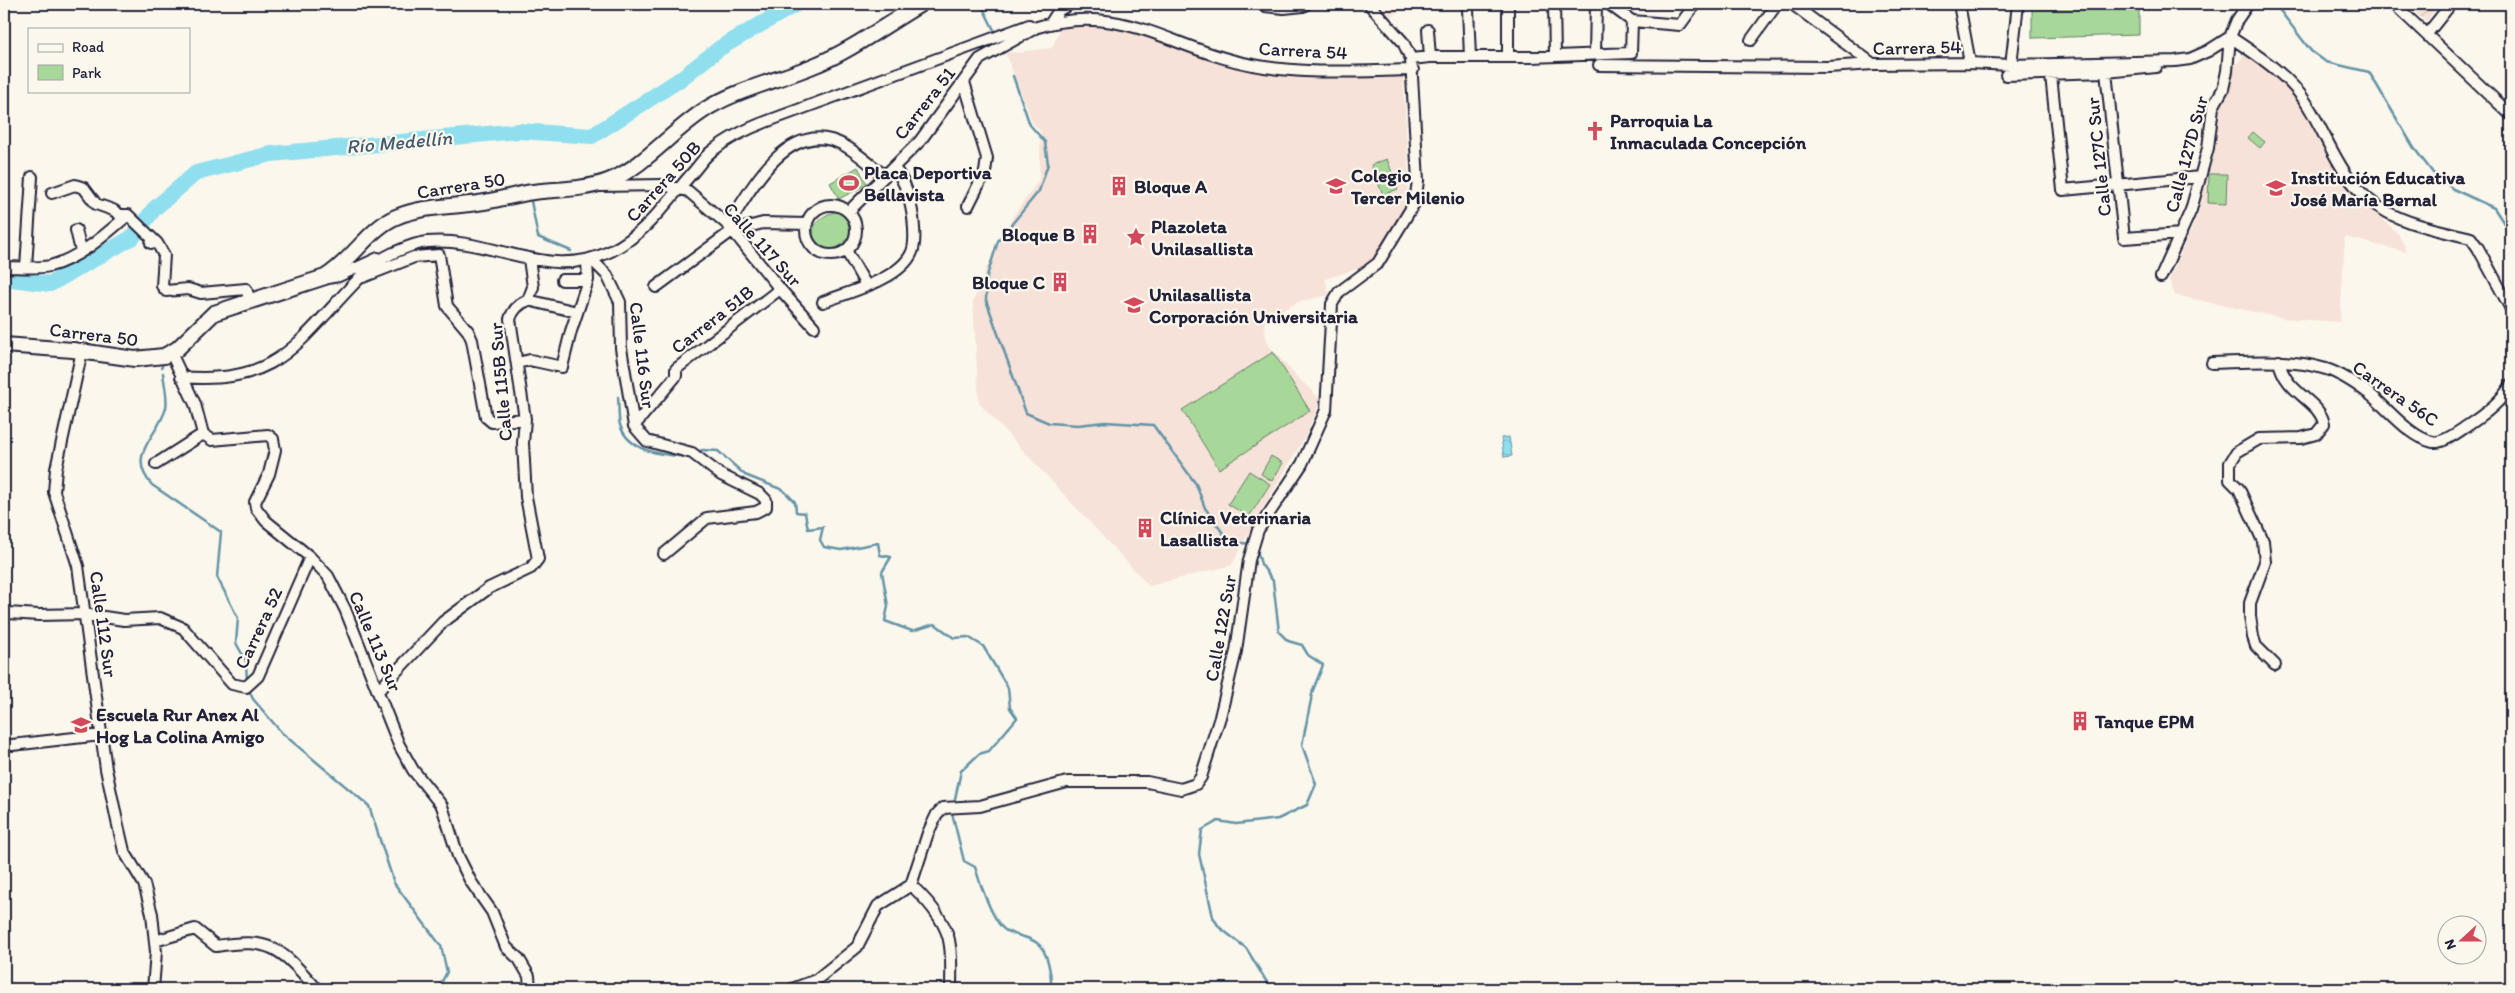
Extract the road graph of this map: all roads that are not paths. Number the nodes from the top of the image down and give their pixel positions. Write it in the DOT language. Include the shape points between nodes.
graph roads {
  1 [pos="920,4"];
  2 [pos="1070,4"];
  3 [pos="1265,4"];
  4 [pos="1304,4"];
  5 [pos="1370,4"];
  6 [pos="1508,4"];
  7 [pos="1554,4"];
  8 [pos="1596,4"];
  9 [pos="1609,4"];
  10 [pos="1695,4"];
  11 [pos="1778,4"];
  12 [pos="1794,4"];
  13 [pos="1959,4"];
  14 [pos="2018,4"];
  15 [pos="2248,4"];
  16 [pos="2394,4"];
  17 [pos="2451,4"];
  18 [pos="1468,9"];
  19 [pos="1110,17"];
  20 [pos="1052,21"];
  21 [pos="1632,21"];
  22 [pos="1034,28"];
  23 [pos="1428,30"];
  24 [pos="2427,34"];
  25 [pos="2230,36"];
  26 [pos="1751,40"];
  27 [pos="1612,53"];
  28 [pos="1595,54"];
  29 [pos="1555,55"];
  30 [pos="1430,57"];
  31 [pos="1470,57"];
  32 [pos="1508,57"];
  33 [pos="1970,63"];
  34 [pos="1873,64"];
  35 [pos="1412,65"];
  36 [pos="2008,70"];
  37 [pos="2106,72"];
  38 [pos="2051,75"];
  39 [pos="964,82"];
  40 [pos="2511,115"];
  41 [pos="894,168"];
  42 [pos="885,176"];
  43 [pos="32,177"];
  44 [pos="2200,177"];
  45 [pos="2118,185"];
  46 [pos="593,186"];
  47 [pos="679,188"];
  48 [pos="52,192"];
  49 [pos="968,206"];
  50 [pos="849,211"];
  51 [pos="124,215"];
  52 [pos="109,219"];
  53 [pos="807,224"];
  54 [pos="730,228"];
  55 [pos="76,230"];
  56 [pos="2181,234"];
  57 [pos="81,251"];
  58 [pos="847,252"];
  59 [pos="384,257"];
  60 [pos="529,259"];
  61 [pos="589,260"];
  62 [pos="4,267"];
  63 [pos="26,267"];
  64 [pos="360,277"];
  65 [pos="2161,277"];
  66 [pos="320,279"];
  67 [pos="562,280"];
  68 [pos="588,280"];
  69 [pos="866,285"];
  70 [pos="656,287"];
  71 [pos="780,289"];
  72 [pos="250,300"];
  73 [pos="528,300"];
  74 [pos="824,302"];
  75 [pos="2511,309"];
  76 [pos="577,312"];
  77 [pos="814,328"];
  78 [pos="4,345"];
  79 [pos="82,351"];
  80 [pos="172,353"];
  81 [pos="2279,361"];
  82 [pos="517,363"];
  83 [pos="2212,363"];
  84 [pos="181,377"];
  85 [pos="2511,385"];
  86 [pos="524,419"];
  87 [pos="634,426"];
  88 [pos="203,434"];
  89 [pos="156,464"];
  90 [pos="664,554"];
  91 [pos="310,557"];
  92 [pos="8,612"];
  93 [pos="84,614"];
  94 [pos="2275,665"];
  95 [pos="378,691"];
  96 [pos="101,735"];
  97 [pos="12,744"];
  98 [pos="911,885"];
  99 [pos="155,941"];
  100 [pos="153,989"];
  101 [pos="316,989"];
  102 [pos="530,989"];
  103 [pos="792,989"];
  104 [pos="951,989"];
  1 -- 46 [label="main road, Carrera 50" via="835,56 753,86 711,106 620,176"];
  2 -- 20 [label="street" via="1060,10"];
  3 -- 4 [label="main road"];
  5 -- 35 [label="street, Calle 122 Sur" via="1403,42"];
  6 -- 32 [label="street"];
  7 -- 29 [label="street"];
  8 -- 28 [label="street"];
  9 -- 21 [label="street"];
  10 -- 21 [label="street" via="1680,25"];
  11 -- 26 [label="street"];
  12 -- 34 [label="street"];
  13 -- 33 [label="street"];
  14 -- 36 [label="street"];
  15 -- 25 [label="street, Carrera 54"];
  16 -- 24 [label="street"];
  17 -- 24 [label="street"];
  18 -- 31 [label="street"];
  19 -- 20 [label="street, Carrera 50B" via="1088,15"];
  19 -- 35 [label="street, Carrera 54" via="1146,27 1213,55 1253,65 1301,70"];
  20 -- 22 [label="street, Carrera 50B"];
  21 -- 27 [label="street, Carrera 54" via="1631,53"];
  22 -- 39 [label="street, Carrera 51" via="980,59"];
  22 -- 47 [label="street, Carrera 50B" via="1029,25 757,125 711,152"];
  23 -- 30 [label="street"];
  24 -- 40 [label="street"];
  25 -- 36 [label="street, Carrera 54" via="2208,51 2182,61"];
  25 -- 37 [label="street, Carrera 54" via="2202,61"];
  25 -- 44 [label="street, Calle 127D Sur" via="2227,71 2223,89 2213,107 2208,148"];
  25 -- 75 [label="street" via="2262,58 2306,102 2346,177 2360,192 2387,212 2471,238"];
  27 -- 28 [label="street, Carrera 54"];
  27 -- 34 [label="street, Carrera 54" via="1599,66"];
  28 -- 29 [label="street, Carrera 54"];
  29 -- 32 [label="street, Carrera 54"];
  30 -- 31 [label="street, Carrera 54"];
  30 -- 35 [label="street, Carrera 54"];
  31 -- 32 [label="street, Carrera 54"];
  33 -- 34 [label="street, Carrera 54"];
  33 -- 36 [label="street, Carrera 54"];
  35 -- 98 [label="street, Calle 122 Sur" via="1418,181 1415,202 1378,263 1339,292 1332,304 1326,410 1302,464 1258,530 1249,560 1236,651 1201,777 1196,784 1181,789 1148,782 1067,782 980,806 943,808 928,833"];
  36 -- 38 [label="street, Carrera 54"];
  37 -- 38 [label="street, Carrera 54"];
  37 -- 45 [label="street, Calle 127C Sur"];
  38 -- 45 [label="street" via="2064,190"];
  39 -- 41 [label="street, Carrera 51" via="920,141"];
  39 -- 49 [label="street" via="987,158 985,172"];
  41 -- 42 [label="street, Carrera 51"];
  41 -- 69 [label="street" via="904,180 912,209 912,251 893,274"];
  42 -- 50 [label="street, Carrera 51"];
  42 -- 54 [label="street" via="846,147 819,138 785,150 761,175"];
  43 -- 63 [label="street"];
  44 -- 45 [label="street"];
  44 -- 56 [label="street, Calle 127D Sur"];
  45 -- 56 [label="street, Calle 127C Sur" via="2124,238"];
  46 -- 47 [label="street, Calle 117 Sur" via="662,185"];
  46 -- 66 [label="main road, Carrera 50" via="410,211 378,227 339,268"];
  47 -- 54 [label="street, Calle 117 Sur" via="688,191"];
  47 -- 61 [label="street, Carrera 50B" via="631,241"];
  48 -- 51 [label="street" via="75,185 84,188 96,204"];
  50 -- 53 [label="street" via="838,205 824,205 813,212"];
  50 -- 58 [label="street" via="855,226 854,241"];
  51 -- 52 [label="street"];
  51 -- 57 [label="street"];
  51 -- 72 [label="street" via="164,255 162,286 166,291 188,289 201,293 246,289"];
  53 -- 54 [label="street" via="763,223"];
  53 -- 58 [label="street" via="809,239 818,252 827,256"];
  54 -- 70 [label="street"];
  54 -- 71 [label="street, Calle 117 Sur"];
  55 -- 57 [label="street"];
  56 -- 65 [label="street, Calle 127D Sur"];
  57 -- 63 [label="street" via="63,262"];
  58 -- 69 [label="street"];
  59 -- 60 [label="street, Carrera 50B" via="429,242 479,246"];
  59 -- 64 [label="street, Carrera 50B"];
  59 -- 66 [label="street" via="370,260 339,276"];
  60 -- 61 [label="street, Carrera 50B" via="554,264"];
  60 -- 73 [label="street" via="533,287"];
  61 -- 68 [label="street"];
  61 -- 87 [label="street, Calle 116 Sur" via="607,275 620,302 621,348"];
  62 -- 63 [label="street"];
  64 -- 84 [label="street, Carrera 50B" via="302,341 276,361 226,378"];
  64 -- 86 [label="street" via="414,257 438,254 447,306 472,340 486,417 492,422"];
  66 -- 72 [label="main road, Carrera 50"];
  67 -- 68 [label="street"];
  68 -- 76 [label="street"];
  69 -- 74 [label="street"];
  71 -- 77 [label="street, Calle 117 Sur"];
  71 -- 87 [label="street, Carrera 51B" via="676,369 676,376"];
  72 -- 80 [label="main road, Carrera 50" via="214,313"];
  73 -- 76 [label="street"];
  73 -- 82 [label="street, Calle 115B Sur" via="512,312 510,319"];
  76 -- 82 [label="street" via="562,367 530,360"];
  78 -- 79 [label="main road, Carrera 50"];
  79 -- 80 [label="main road, Carrera 50" via="135,359"];
  79 -- 93 [label="street, Calle 112 Sur" via="56,469 54,492 78,566"];
  80 -- 84 [label="street"];
  81 -- 83 [label="street, Carrera 56C"];
  81 -- 85 [label="street, Carrera 56C" via="2340,375 2419,436 2432,442 2446,439 2478,418 2502,398"];
  81 -- 94 [label="street" via="2289,385 2320,412 2324,424 2316,434 2301,438 2259,439 2237,452 2228,470 2230,480 2239,489 2263,541 2265,562 2250,604 2250,616 2256,646"];
  82 -- 86 [label="street, Calle 115B Sur"];
  84 -- 88 [label="street" via="195,404"];
  86 -- 95 [label="street, Calle 115B Sur" via="526,497 538,559 531,568 489,588 443,622"];
  87 -- 90 [label="street, Calle 116 Sur" via="647,441 692,453 721,475 766,500 766,507 756,512 707,518"];
  88 -- 89 [label="street"];
  88 -- 91 [label="street, Calle 113 Sur" via="212,440 268,435 273,439 275,450 269,474 255,502 256,508 266,521"];
  91 -- 93 [label="street, Carrera 52" via="258,676 248,686 232,684 183,628 160,618 124,620"];
  91 -- 95 [label="street, Calle 113 Sur" via="328,576 345,609"];
  92 -- 93 [label="street, Carrera 52"];
  93 -- 96 [label="street, Calle 112 Sur"];
  95 -- 102 [label="street, Calle 113 Sur" via="399,745 413,770 442,806 458,856 492,912 506,947 519,959 529,976"];
  96 -- 97 [label="street"];
  96 -- 99 [label="street, Calle 112 Sur" via="124,851 144,884"];
  98 -- 103 [label="street" via="878,906 857,947 816,980"];
  98 -- 104 [label="street" via="927,900 945,930 950,945"];
  99 -- 100 [label="street, Calle 112 Sur"];
  99 -- 101 [label="street" via="195,930 216,946 243,941 265,946 282,952"];
}
